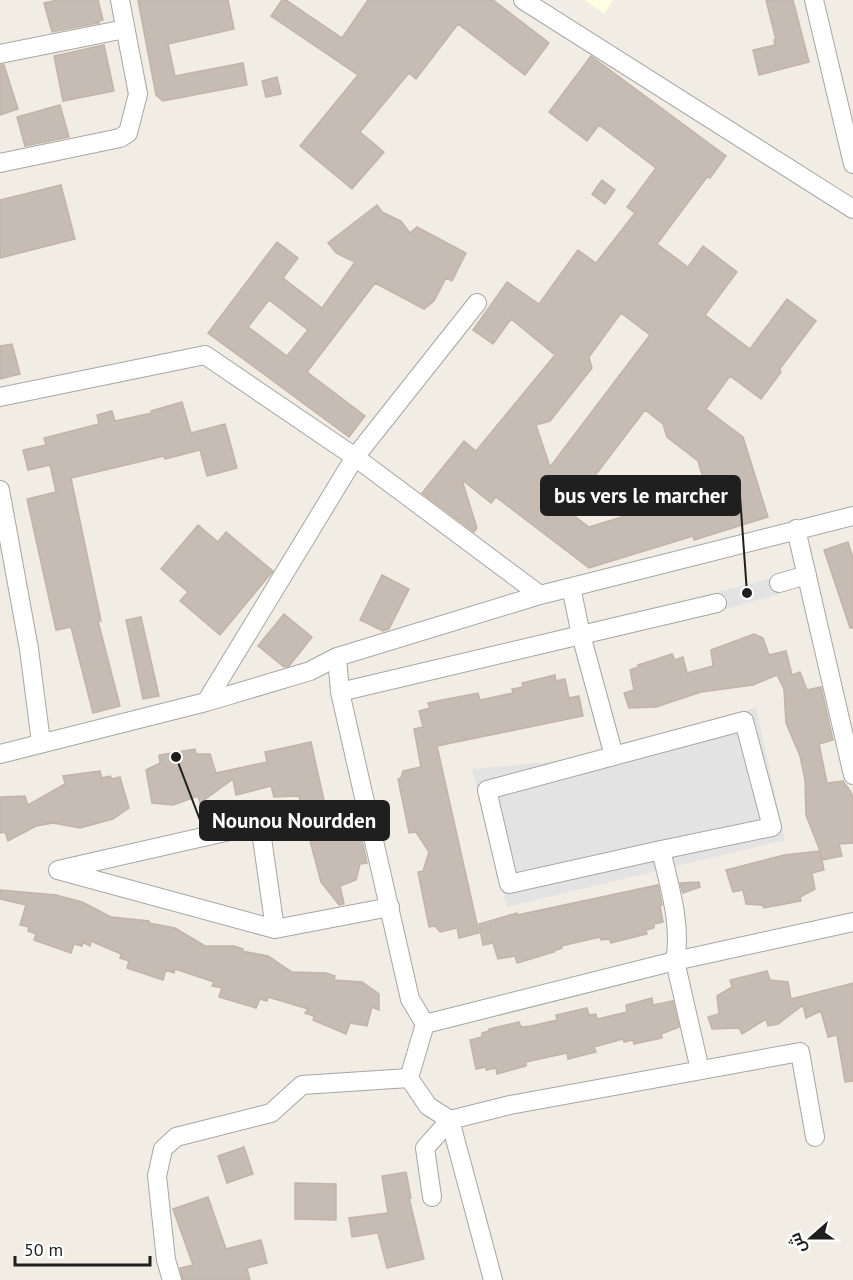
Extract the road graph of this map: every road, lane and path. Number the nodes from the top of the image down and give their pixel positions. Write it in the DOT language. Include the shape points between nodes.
graph roads {
  1 [pos="120,0"];
  2 [pos="523,0"];
  3 [pos="814,0"];
  4 [pos="125,29"];
  5 [pos="0,54"];
  6 [pos="846,106"];
  7 [pos="0,163"];
  8 [pos="853,164"];
  9 [pos="853,209"];
  10 [pos="477,303"];
  11 [pos="0,397"];
  12 [pos="355,457"];
  13 [pos="0,490"];
  14 [pos="853,516"];
  15 [pos="3,528"];
  16 [pos="796,529"];
  17 [pos="807,576"];
  18 [pos="779,583"];
  19 [pos="571,587"];
  20 [pos="540,595"];
  21 [pos="717,603"];
  22 [pos="581,634"];
  23 [pos="337,657"];
  24 [pos="340,692"];
  25 [pos="206,702"];
  26 [pos="41,742"];
  27 [pos="0,754"];
  28 [pos="614,756"];
  29 [pos="853,775"];
  30 [pos="661,850"];
  31 [pos="390,907"];
  32 [pos="853,922"];
  33 [pos="275,930"];
  34 [pos="675,961"];
  35 [pos="425,1024"];
  36 [pos="700,1070"];
  37 [pos="409,1078"];
  38 [pos="450,1120"];
  39 [pos="815,1137"];
  40 [pos="432,1197"];
  41 [pos="172,1280"];
  42 [pos="494,1280"];
  1 -- 4 [label="street"];
  2 -- 9 [label="street"];
  3 -- 6 [label="street"];
  4 -- 5 [label="street"];
  4 -- 7 [label="street" via="138,94 128,133 120,138"];
  6 -- 8 [label="street"];
  10 -- 12 [label="street"];
  11 -- 12 [label="street" via="205,355"];
  12 -- 20 [label="street"];
  12 -- 25 [label="street"];
  13 -- 15 [label="street"];
  14 -- 16 [label="street"];
  15 -- 26 [label="street" via="29,649"];
  16 -- 17 [label="street"];
  16 -- 19 [label="street"];
  17 -- 18 [label="street"];
  17 -- 29 [label="street"];
  19 -- 20 [label="street"];
  19 -- 22 [label="street"];
  20 -- 23 [label="street"];
  21 -- 22 [label="street"];
  22 -- 24 [label="street"];
  22 -- 28 [label="street"];
  23 -- 24 [label="street"];
  23 -- 25 [label="street" via="310,671"];
  24 -- 31 [label="street"];
  25 -- 26 [label="street"];
  26 -- 27 [label="street"];
  28 -- 30 [label="street" via="744,721 772,827"];
  28 -- 30 [label="street" via="487,790 509,884"];
  30 -- 34 [label="street" via="678,946"];
  31 -- 33 [label="street"];
  31 -- 35 [label="street" via="410,999"];
  32 -- 34 [label="street"];
  33 -- 33 [label="street" via="195,908 58,870 260,824"];
  34 -- 35 [label="street"];
  34 -- 36 [label="street"];
  35 -- 37 [label="street"];
  36 -- 38 [label="street"];
  36 -- 39 [label="street" via="800,1052"];
  37 -- 38 [label="street" via="428,1106"];
  37 -- 41 [label="street" via="302,1085 271,1113 176,1137 163,1149 157,1176 166,1260"];
  38 -- 40 [label="street" via="425,1148"];
  38 -- 42 [label="street"];
}
